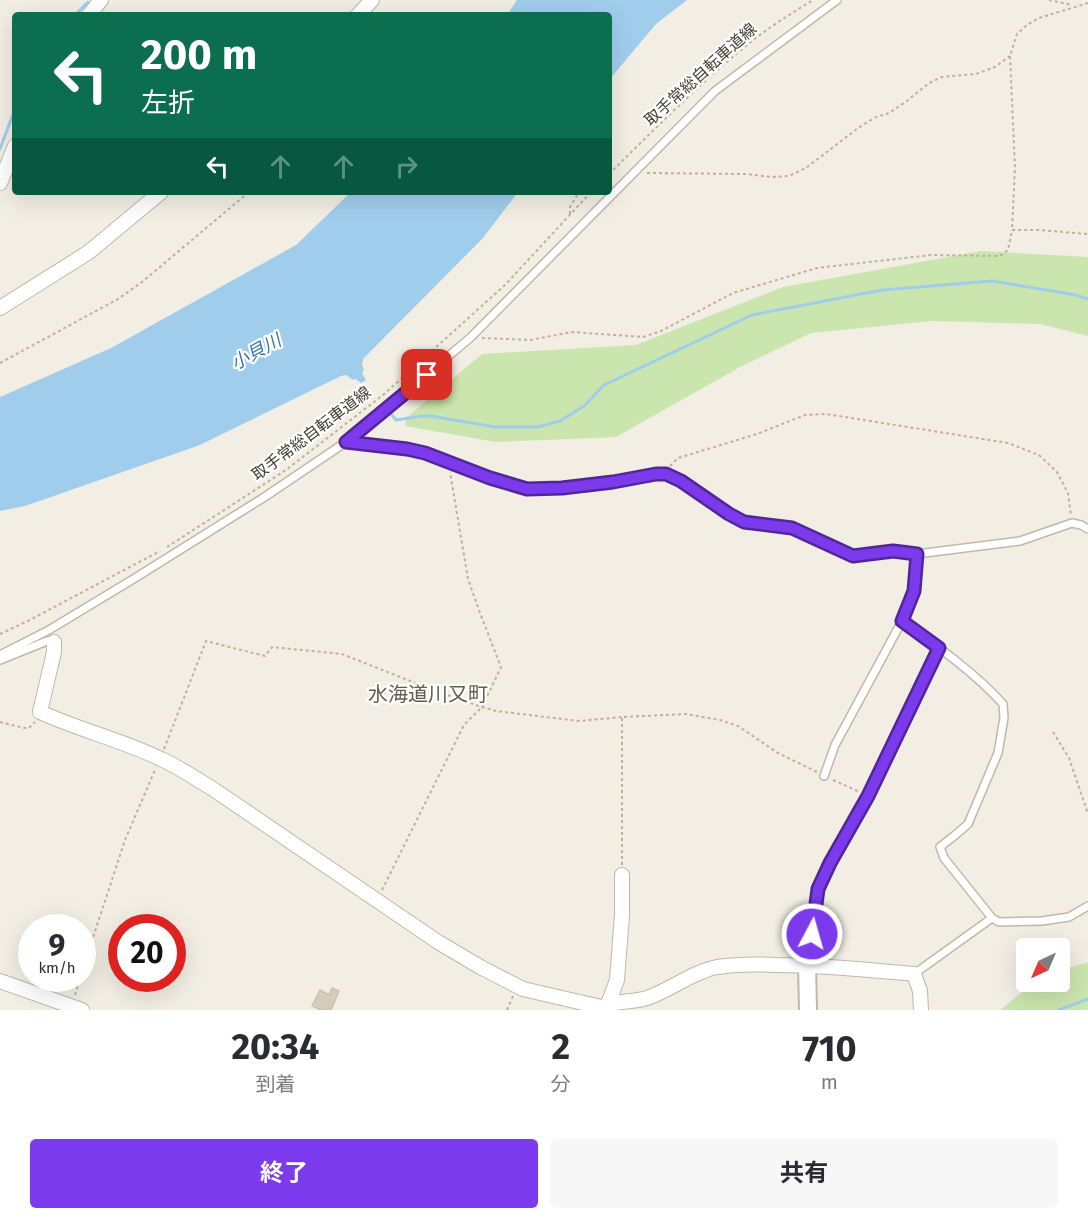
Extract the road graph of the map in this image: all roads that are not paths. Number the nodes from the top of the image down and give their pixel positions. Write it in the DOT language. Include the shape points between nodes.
graph roads {
  1 [pos="101,0"];
  2 [pos="372,0"];
  3 [pos="837,0"];
  4 [pos="91,12"];
  5 [pos="361,12"];
  6 [pos="12,153"];
  7 [pos="0,183"];
  8 [pos="157,195"];
  9 [pos="612,195"];
  10 [pos="612,195"];
  11 [pos="0,308"];
  12 [pos="346,442"];
  13 [pos="1088,529"];
  14 [pos="917,554"];
  15 [pos="902,621"];
  16 [pos="54,642"];
  17 [pos="939,648"];
  18 [pos="0,658"];
  19 [pos="824,776"];
  20 [pos="622,875"];
  21 [pos="1088,906"];
  22 [pos="992,918"];
  23 [pos="807,965"];
  24 [pos="914,974"];
  25 [pos="0,981"];
  26 [pos="602,1007"];
  27 [pos="77,1008"];
  28 [pos="808,1010"];
  29 [pos="921,1010"];
  1 -- 4 [label="street"];
  2 -- 5 [label="street"];
  3 -- 9 [label="lane" via="715,91"];
  6 -- 7 [label="street"];
  8 -- 11 [label="street" via="89,252"];
  10 -- 12 [label="lane" via="470,338"];
  12 -- 14 [label="lane" via="425,453 527,489 666,474 744,522 792,528 853,556 893,551"];
  12 -- 18 [label="lane" via="135,578"];
  13 -- 14 [label="lane" via="1072,523 1020,541"];
  14 -- 15 [label="lane" via="914,591"];
  15 -- 17 [label="lane"];
  15 -- 19 [label="lane" via="836,745"];
  16 -- 18 [label="lane"];
  16 -- 26 [label="street" via="40,712 160,758 213,789 438,942 518,987"];
  17 -- 22 [label="lane" via="1003,704 998,753 968,824 940,847 944,858"];
  17 -- 23 [label="lane" via="818,889"];
  20 -- 26 [label="street" via="617,980"];
  21 -- 22 [label="lane" via="1069,918 999,922"];
  22 -- 24 [label="lane"];
  23 -- 24 [label="street"];
  23 -- 26 [label="street" via="743,964 716,968 635,1002"];
  23 -- 28 [label="street"];
  24 -- 29 [label="street"];
  25 -- 27 [label="street"];
}
